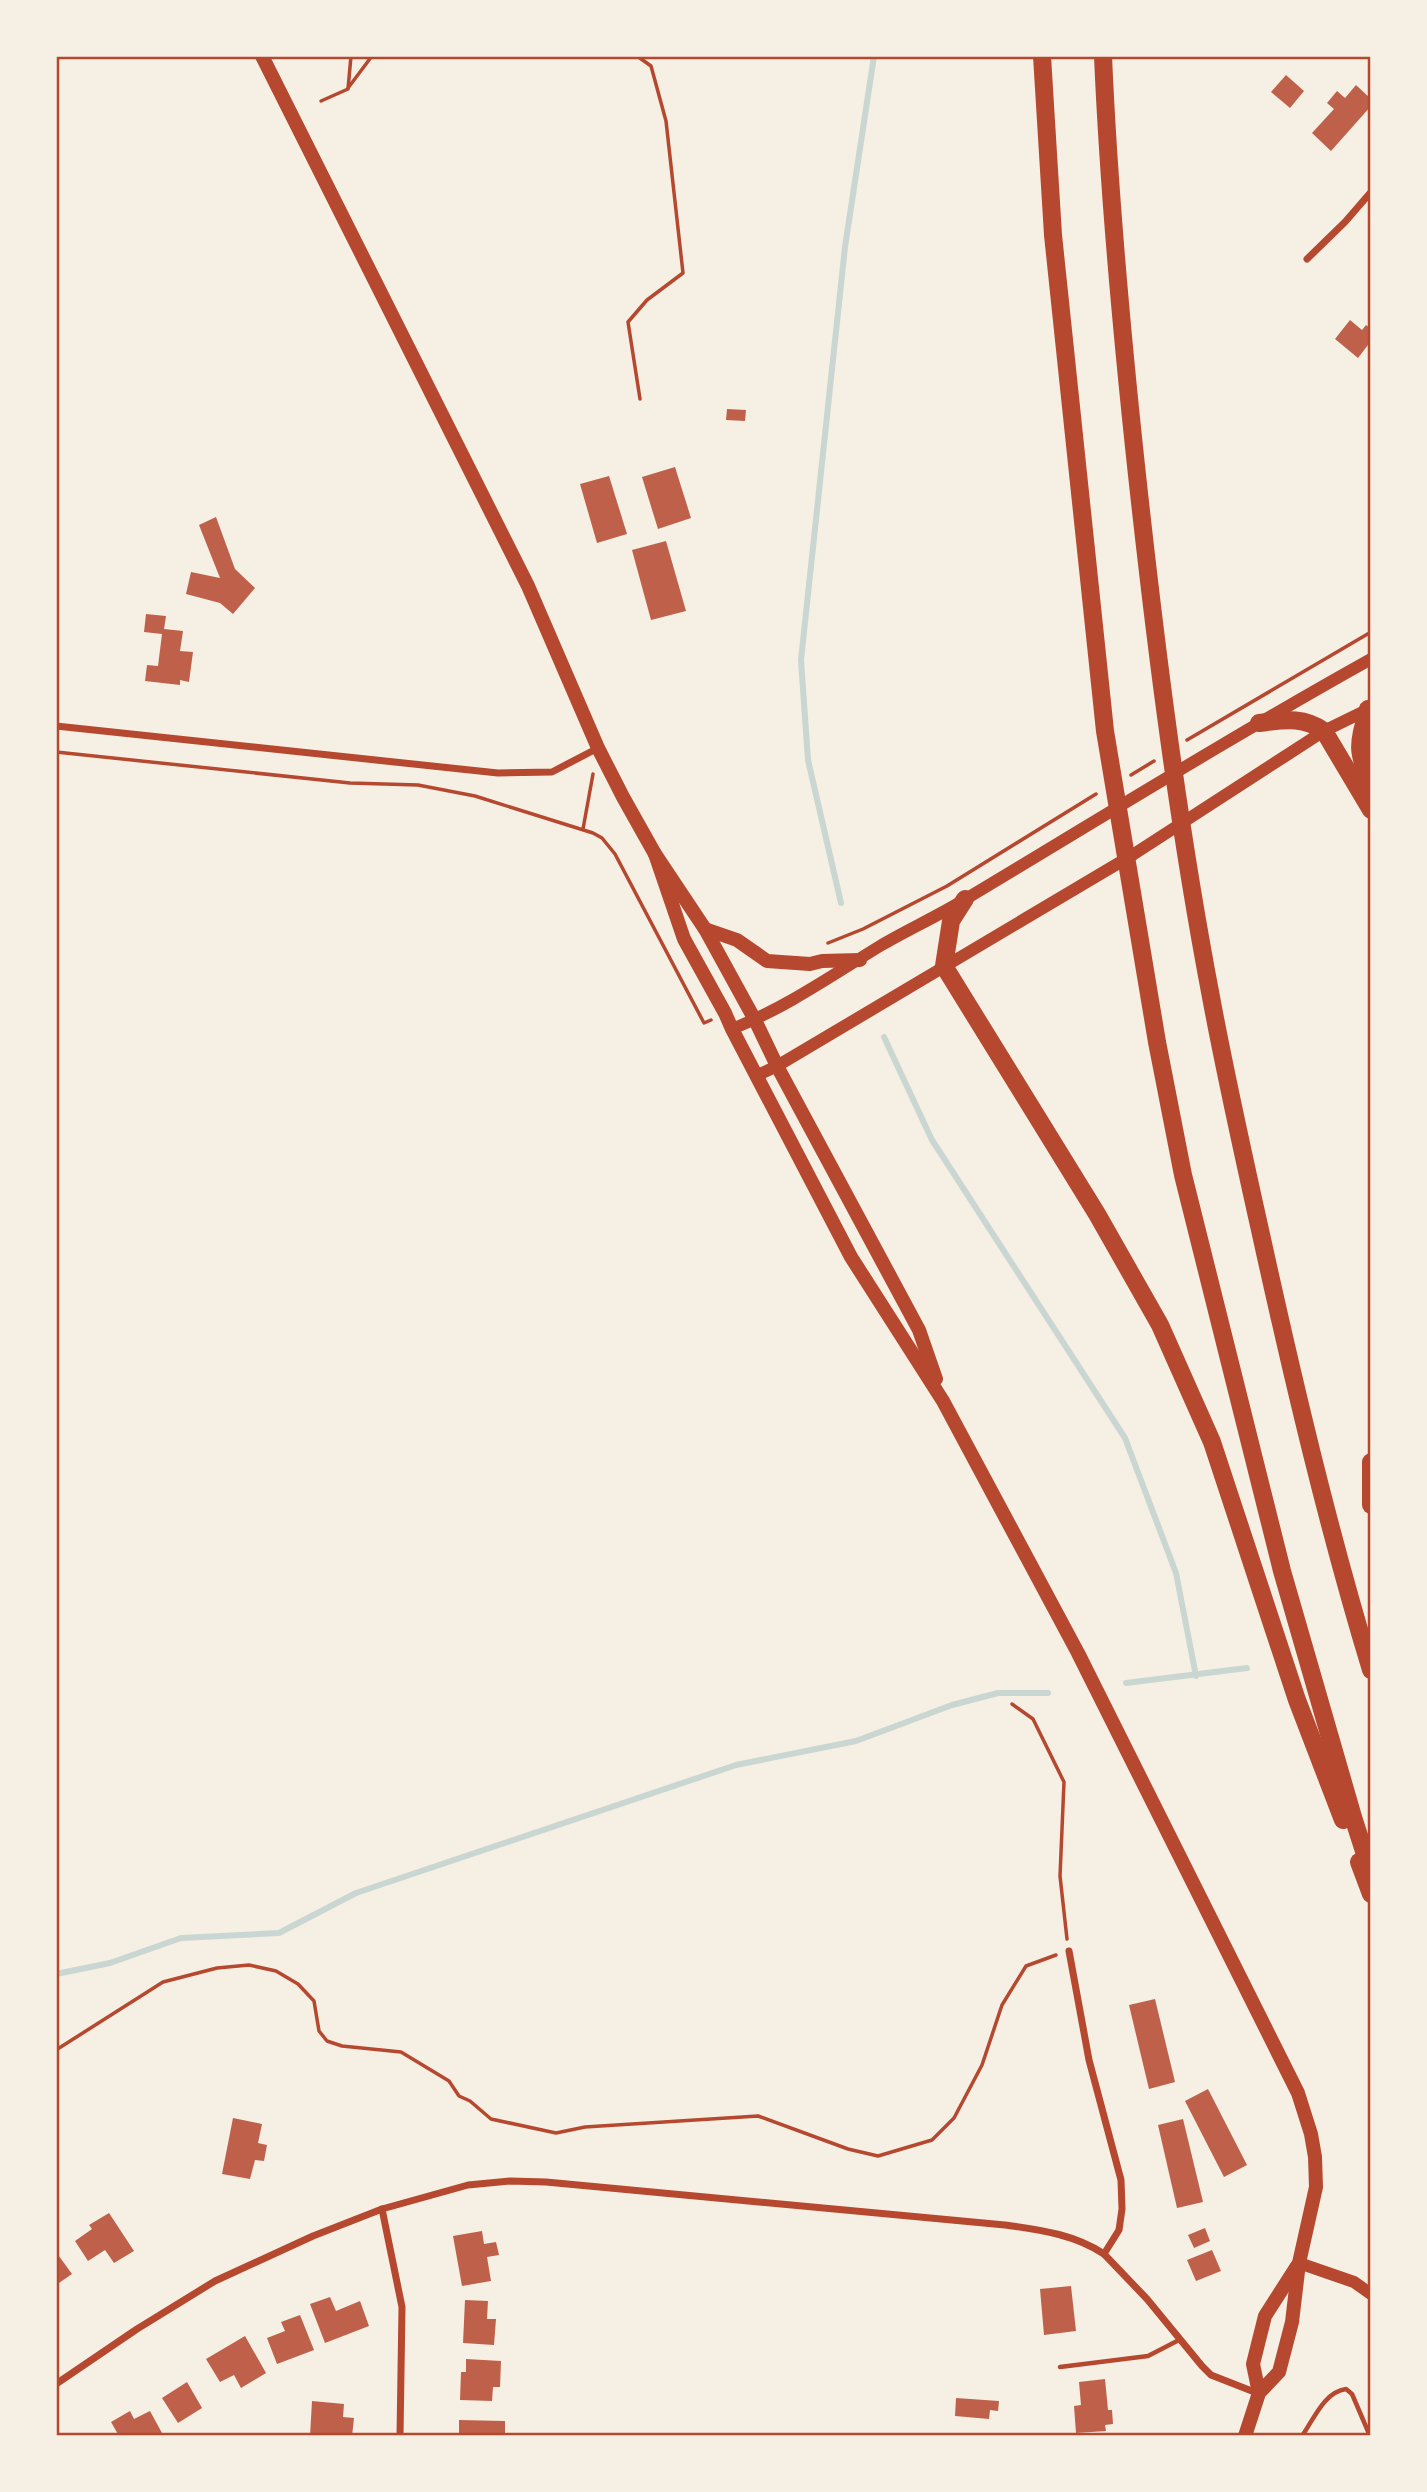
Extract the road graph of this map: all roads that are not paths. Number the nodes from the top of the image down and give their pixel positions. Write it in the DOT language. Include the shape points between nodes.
graph roads {
  1 [pos="262,56"];
  2 [pos="1042,56"];
  3 [pos="1103,56"];
  4 [pos="1371,192"];
  5 [pos="1307,259"];
  6 [pos="1371,659"];
  7 [pos="1370,709"];
  8 [pos="1259,723"];
  9 [pos="56,726"];
  10 [pos="1324,731"];
  11 [pos="598,748"];
  12 [pos="1371,785"];
  13 [pos="1371,810"];
  14 [pos="654,854"];
  15 [pos="965,899"];
  16 [pos="705,929"];
  17 [pos="860,960"];
  18 [pos="944,965"];
  19 [pos="755,1020"];
  20 [pos="732,1030"];
  21 [pos="777,1066"];
  22 [pos="756,1076"];
  23 [pos="943,1401"];
  24 [pos="1371,1462"];
  25 [pos="1371,1505"];
  26 [pos="1371,1670"];
  27 [pos="1371,1873"];
  28 [pos="1371,1894"];
  29 [pos="1069,1951"];
  30 [pos="382,2209"];
  31 [pos="1104,2254"];
  32 [pos="1299,2263"];
  33 [pos="1371,2294"];
  34 [pos="1179,2340"];
  35 [pos="1060,2367"];
  36 [pos="56,2384"];
  37 [pos="1259,2393"];
  38 [pos="400,2436"];
  39 [pos="1245,2436"];
  40 [pos="1302,2436"];
  41 [pos="1370,2436"];
  1 -- 11 [label="main road" via="528,586"];
  2 -- 27 [label="highway" via="1054,248 1105,732 1157,1042 1183,1175 1282,1571"];
  3 -- 26 [label="highway" via="1127,384 1163,695 1191,878 1232,1105 1289,1364"];
  4 -- 5 [label="street"];
  6 -- 8 [label="street"];
  7 -- 10 [label="street"];
  7 -- 12 [label="highway" via="1360,736 1360,759"];
  8 -- 10 [label="highway" via="1296,719"];
  8 -- 15 [label="street"];
  9 -- 11 [label="street" via="498,774 552,772"];
  10 -- 13 [label="highway"];
  10 -- 18 [label="street" via="1134,854"];
  11 -- 14 [label="main road"];
  14 -- 16 [label="main road"];
  14 -- 20 [label="main road" via="684,939"];
  15 -- 17 [label="street"];
  15 -- 18 [label="highway" via="951,920"];
  16 -- 17 [label="main road" via="737,940 767,961"];
  16 -- 19 [label="main road"];
  17 -- 19 [label="street"];
  18 -- 21 [label="street"];
  18 -- 28 [label="highway" via="1160,1325 1212,1442 1297,1700"];
  19 -- 20 [label="street"];
  19 -- 21 [label="main road"];
  20 -- 22 [label="main road"];
  21 -- 22 [label="street"];
  21 -- 23 [label="main road" via="919,1330"];
  22 -- 23 [label="main road" via="852,1257"];
  23 -- 32 [label="main road" via="1078,1653 1298,2092 1311,2134 1316,2187"];
  24 -- 25 [label="highway"];
  29 -- 31 [label="street" via="1089,2060 1121,2180 1119,2230"];
  30 -- 31 [label="street" via="468,2185 545,2182 1005,2225 1067,2236"];
  30 -- 36 [label="street" via="215,2281"];
  30 -- 38 [label="street" via="402,2306"];
  31 -- 34 [label="street"];
  32 -- 33 [label="street" via="1354,2282"];
  32 -- 37 [label="main road" via="1293,2322 1279,2372"];
  32 -- 37 [label="main road" via="1265,2315 1252,2364"];
  34 -- 35 [label="lane" via="1148,2356"];
  34 -- 37 [label="street" via="1211,2375"];
  37 -- 39 [label="main road"];
  40 -- 41 [label="lane" via="1329,2396 1346,2389"];
}
